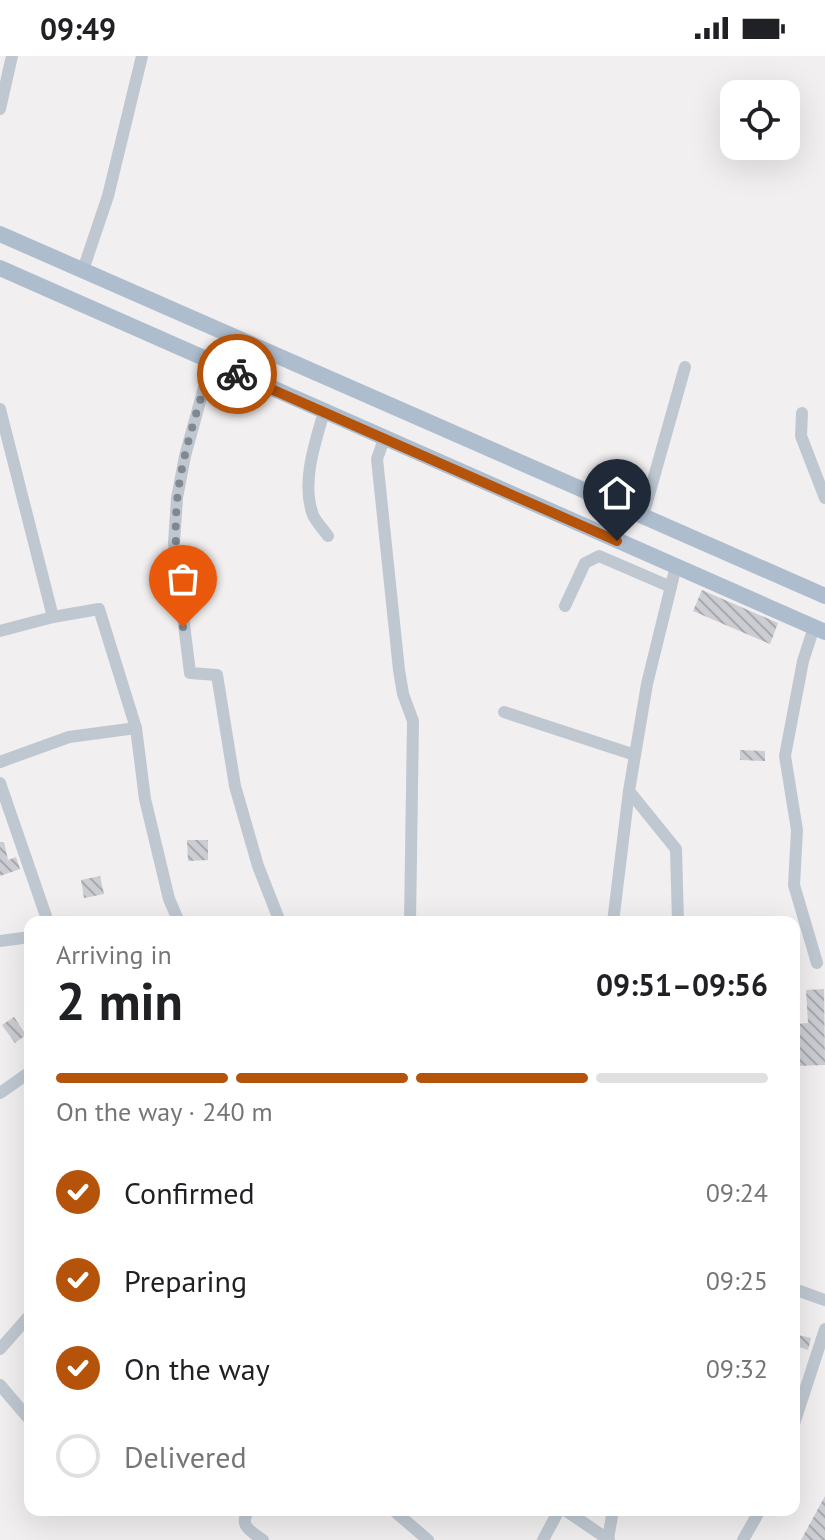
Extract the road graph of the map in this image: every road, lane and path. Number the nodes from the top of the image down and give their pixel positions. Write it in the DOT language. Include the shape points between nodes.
graph roads {
  1 [pos="12,56"];
  2 [pos="142,56"];
  3 [pos="0,109"];
  4 [pos="0,234"];
  5 [pos="0,268"];
  6 [pos="83,270"];
  7 [pos="211,362"];
  8 [pos="685,367"];
  9 [pos="0,409"];
  10 [pos="324,412"];
  11 [pos="802,413"];
  12 [pos="384,439"];
  13 [pos="825,498"];
  14 [pos="643,516"];
  15 [pos="328,536"];
  16 [pos="676,566"];
  17 [pos="671,587"];
  18 [pos="825,596"];
  19 [pos="565,606"];
  20 [pos="53,617"];
  21 [pos="820,630"];
  22 [pos="0,631"];
  23 [pos="504,712"];
  24 [pos="136,728"];
  25 [pos="635,755"];
  26 [pos="0,762"];
  27 [pos="0,783"];
  28 [pos="629,791"];
  29 [pos="5,816"];
  30 [pos="46,916"];
  31 [pos="176,916"];
  32 [pos="278,916"];
  33 [pos="410,916"];
  34 [pos="614,916"];
  35 [pos="678,916"];
  36 [pos="24,938"];
  37 [pos="0,941"];
  38 [pos="817,963"];
  39 [pos="24,1076"];
  40 [pos="0,1093"];
  41 [pos="800,1291"];
  42 [pos="825,1300"];
  43 [pos="24,1322"];
  44 [pos="825,1329"];
  45 [pos="0,1349"];
  46 [pos="0,1385"];
  47 [pos="800,1401"];
  48 [pos="24,1413"];
  49 [pos="245,1516"];
  50 [pos="399,1516"];
  51 [pos="556,1516"];
  52 [pos="574,1516"];
  53 [pos="612,1516"];
  54 [pos="757,1516"];
  55 [pos="419,1537"];
  56 [pos="263,1540"];
  57 [pos="543,1540"];
  58 [pos="609,1540"];
  59 [pos="743,1540"];
  1 -- 3 [label="street"];
  2 -- 6 [label="street" via="108,196"];
  4 -- 6 [label="main road"];
  5 -- 7 [label="main road"];
  6 -- 14 [label="main road"];
  7 -- 10 [label="main road"];
  7 -- 32 [label="street" via="177,498 174,543 186,654 190,673 217,675 235,786"];
  8 -- 14 [label="street"];
  9 -- 20 [label="street"];
  10 -- 12 [label="main road"];
  10 -- 15 [label="street" via="313,450 309,497 314,517"];
  11 -- 13 [label="street" via="801,436"];
  12 -- 16 [label="main road"];
  12 -- 33 [label="street" via="377,459 392,615 403,694 413,721"];
  14 -- 18 [label="main road"];
  16 -- 17 [label="street"];
  16 -- 21 [label="main road"];
  17 -- 19 [label="street" via="599,556 585,563"];
  17 -- 25 [label="street"];
  20 -- 22 [label="street"];
  20 -- 24 [label="street" via="99,609"];
  21 -- 38 [label="street" via="803,661 785,756 797,830 794,885"];
  23 -- 25 [label="street"];
  24 -- 26 [label="street" via="69,737"];
  24 -- 31 [label="street" via="145,799"];
  25 -- 28 [label="street"];
  27 -- 29 [label="street"];
  28 -- 34 [label="street"];
  28 -- 35 [label="street" via="676,849"];
  29 -- 30 [label="street"];
  36 -- 37 [label="street"];
  39 -- 40 [label="street"];
  41 -- 42 [label="street"];
  43 -- 45 [label="street"];
  44 -- 47 [label="street"];
  46 -- 48 [label="street"];
  49 -- 56 [label="street" via="247,1529"];
  50 -- 55 [label="street"];
  51 -- 57 [label="street"];
  52 -- 58 [label="street"];
  53 -- 58 [label="street"];
  54 -- 59 [label="street"];
}
